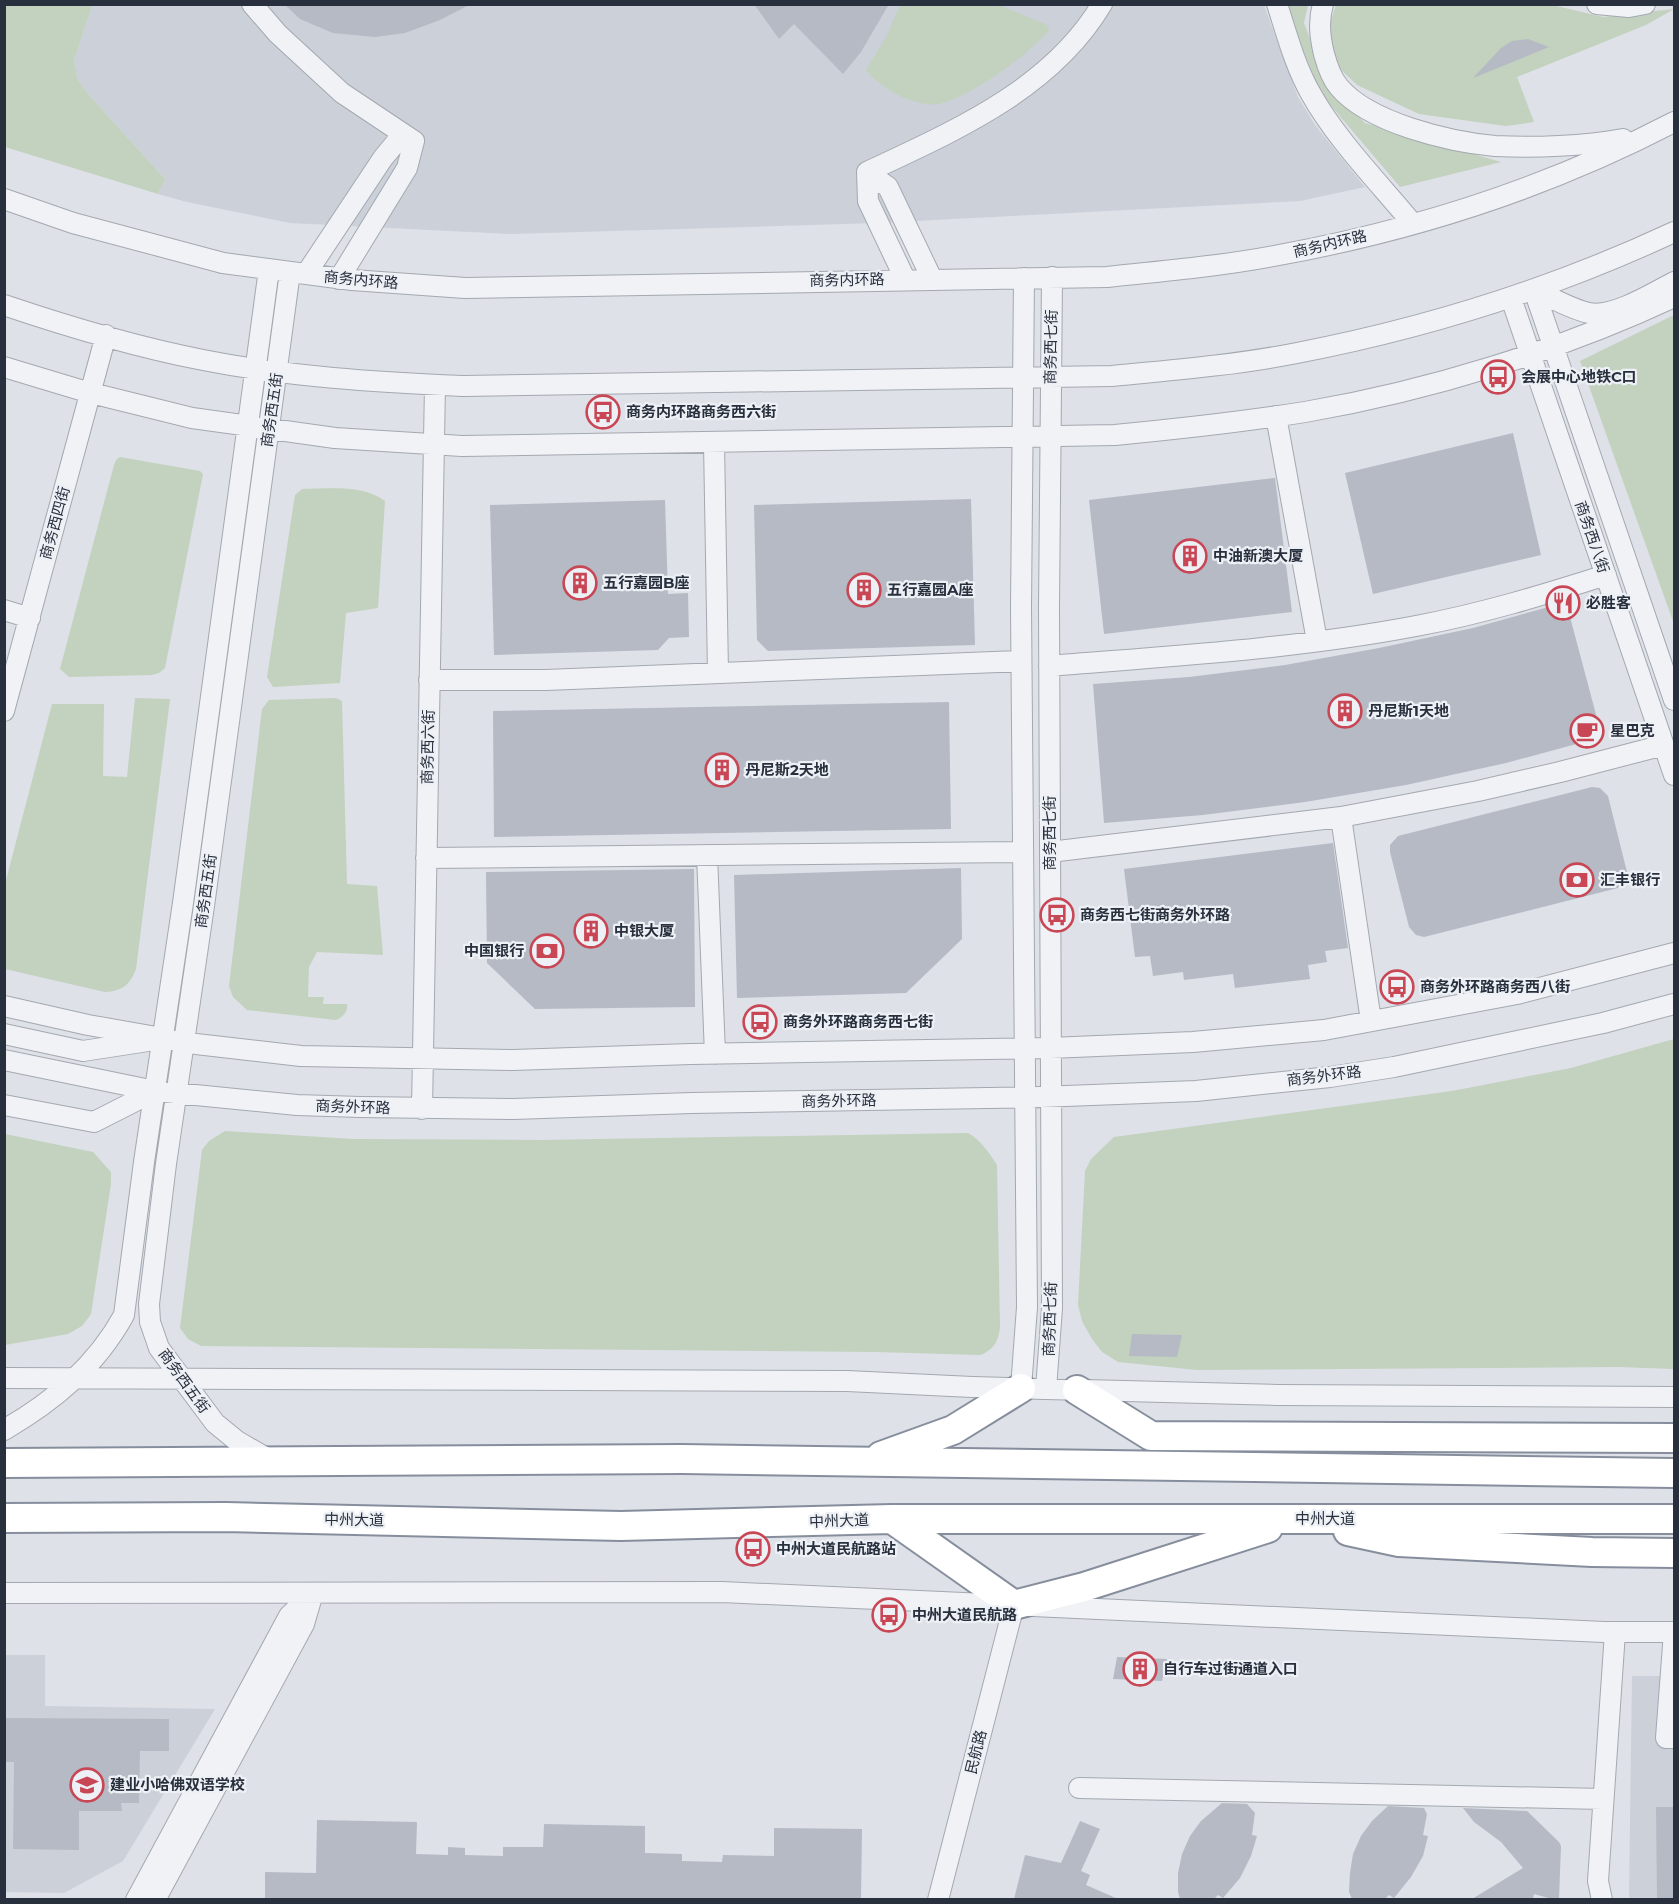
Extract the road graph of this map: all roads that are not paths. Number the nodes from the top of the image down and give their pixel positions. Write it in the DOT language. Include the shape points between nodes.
graph roads {
  1 [pos="252,4"];
  2 [pos="1102,4"];
  3 [pos="1277,4"];
  4 [pos="1323,4"];
  5 [pos="1596,4"];
  6 [pos="1645,4"];
  7 [pos="1674,122"];
  8 [pos="1652,134"];
  9 [pos="409,137"];
  10 [pos="867,172"];
  11 [pos="4,199"];
  12 [pos="1413,224"];
  13 [pos="1674,232"];
  14 [pos="269,269"];
  15 [pos="298,273"];
  16 [pos="1024,278"];
  17 [pos="1052,278"];
  18 [pos="339,279"];
  19 [pos="905,279"];
  20 [pos="932,279"];
  21 [pos="1674,282"];
  22 [pos="1534,290"];
  23 [pos="1674,297"];
  24 [pos="1511,298"];
  25 [pos="4,304"];
  26 [pos="106,335"];
  27 [pos="1553,346"];
  28 [pos="1530,354"];
  29 [pos="4,367"];
  30 [pos="256,368"];
  31 [pos="277,370"];
  32 [pos="1023,376"];
  33 [pos="1051,376"];
  34 [pos="435,385"];
  35 [pos="90,393"];
  36 [pos="1276,416"];
  37 [pos="248,426"];
  38 [pos="269,429"];
  39 [pos="1022,436"];
  40 [pos="1050,436"];
  41 [pos="714,442"];
  42 [pos="434,444"];
  43 [pos="1606,575"];
  44 [pos="4,610"];
  45 [pos="30,618"];
  46 [pos="1317,641"];
  47 [pos="1021,661"];
  48 [pos="1049,666"];
  49 [pos="717,673"];
  50 [pos="429,680"];
  51 [pos="1674,700"];
  52 [pos="4,711"];
  53 [pos="1664,745"];
  54 [pos="1674,776"];
  55 [pos="1341,817"];
  56 [pos="1023,852"];
  57 [pos="1050,852"];
  58 [pos="707,855"];
  59 [pos="426,858"];
  60 [pos="1674,953"];
  61 [pos="1674,1004"];
  62 [pos="4,1006"];
  63 [pos="1371,1021"];
  64 [pos="4,1034"];
  65 [pos="163,1038"];
  66 [pos="184,1042"];
  67 [pos="1024,1048"];
  68 [pos="1050,1048"];
  69 [pos="715,1054"];
  70 [pos="423,1059"];
  71 [pos="4,1060"];
  72 [pos="155,1091"];
  73 [pos="176,1093"];
  74 [pos="1051,1097"];
  75 [pos="1025,1098"];
  76 [pos="4,1105"];
  77 [pos="422,1109"];
  78 [pos="4,1378"];
  79 [pos="76,1378"];
  80 [pos="181,1378"];
  81 [pos="1034,1389"];
  82 [pos="1077,1390"];
  83 [pos="1674,1397"];
  84 [pos="4,1430"];
  85 [pos="1674,1438"];
  86 [pos="272,1461"];
  87 [pos="4,1462"];
  88 [pos="863,1462"];
  89 [pos="1674,1473"];
  90 [pos="4,1518"];
  91 [pos="892,1519"];
  92 [pos="1294,1519"];
  93 [pos="1674,1519"];
  94 [pos="1674,1553"];
  95 [pos="4,1593"];
  96 [pos="313,1593"];
  97 [pos="1014,1605"];
  98 [pos="1615,1632"];
  99 [pos="1674,1632"];
  100 [pos="1674,1738"];
  101 [pos="1079,1788"];
  102 [pos="1603,1799"];
  103 [pos="136,1899"];
  104 [pos="155,1899"];
  105 [pos="938,1899"];
  106 [pos="1602,1899"];
  1 -- 9 [label="street" via="278,34 342,93"];
  2 -- 10 [label="street" via="1080,36 1050,68 967,125"];
  3 -- 12 [label="street" via="1311,95"];
  4 -- 8 [label="street" via="1319,35 1327,66 1338,86 1355,102 1393,122 1495,146 1590,145"];
  5 -- 6 [label="street"];
  7 -- 8 [label="street, 商务内环路"];
  8 -- 12 [label="street, 商务内环路" via="1566,172"];
  9 -- 15 [label="street" via="383,158"];
  9 -- 18 [label="street" via="407,168"];
  10 -- 19 [label="street" via="868,201"];
  10 -- 20 [label="street" via="888,187"];
  11 -- 14 [label="street, 商务内环路" via="153,245 223,263"];
  12 -- 17 [label="street, 商务内环路" via="1279,255 1197,268"];
  13 -- 22 [label="street" via="1624,256"];
  14 -- 15 [label="street, 商务内环路"];
  14 -- 30 [label="street, 商务西五街"];
  15 -- 18 [label="street, 商务内环路"];
  15 -- 31 [label="street, 商务西五街"];
  16 -- 17 [label="street, 商务内环路"];
  16 -- 20 [label="street, 商务内环路"];
  16 -- 32 [label="street, 商务西七街"];
  17 -- 33 [label="street, 商务西七街"];
  18 -- 19 [label="street, 商务内环路" via="465,288"];
  19 -- 20 [label="street, 商务内环路"];
  21 -- 22 [label="street" via="1602,314 1588,313"];
  22 -- 24 [label="street"];
  22 -- 27 [label="street, 商务西八街"];
  23 -- 27 [label="street"];
  24 -- 28 [label="street, 商务西八街"];
  24 -- 33 [label="street" via="1427,323 1296,353 1155,372"];
  25 -- 26 [label="street"];
  26 -- 30 [label="street" via="204,360"];
  26 -- 35 [label="street, 商务西四街"];
  27 -- 28 [label="street"];
  27 -- 51 [label="street, 商务西八街"];
  28 -- 36 [label="street" via="1396,392"];
  28 -- 43 [label="street, 商务西八街"];
  29 -- 35 [label="street"];
  30 -- 31 [label="street"];
  30 -- 37 [label="street, 商务西五街"];
  31 -- 34 [label="street"];
  31 -- 38 [label="street, 商务西五街"];
  32 -- 33 [label="street"];
  32 -- 34 [label="street"];
  32 -- 39 [label="street, 商务西七街"];
  33 -- 40 [label="street, 商务西七街"];
  34 -- 42 [label="street, 商务西六街"];
  35 -- 37 [label="street" via="192,418"];
  35 -- 45 [label="street, 商务西四街"];
  36 -- 40 [label="street" via="1114,435"];
  36 -- 46 [label="street"];
  37 -- 38 [label="street"];
  37 -- 65 [label="street, 商务西五街"];
  38 -- 42 [label="street"];
  38 -- 66 [label="street, 商务西五街"];
  39 -- 40 [label="street"];
  39 -- 41 [label="street"];
  39 -- 47 [label="street, 商务西七街"];
  40 -- 48 [label="street, 商务西七街"];
  41 -- 42 [label="street"];
  41 -- 49 [label="street"];
  42 -- 50 [label="street, 商务西六街"];
  43 -- 46 [label="street" via="1416,627"];
  43 -- 53 [label="street, 商务西八街"];
  44 -- 45 [label="street"];
  45 -- 52 [label="street, 商务西四街"];
  46 -- 48 [label="street"];
  47 -- 49 [label="street"];
  47 -- 56 [label="street, 商务西七街"];
  48 -- 57 [label="street, 商务西七街"];
  49 -- 50 [label="street"];
  50 -- 59 [label="street, 商务西六街"];
  53 -- 54 [label="street, 商务西八街"];
  53 -- 55 [label="street" via="1478,791"];
  55 -- 57 [label="street"];
  55 -- 63 [label="street"];
  56 -- 58 [label="street"];
  56 -- 67 [label="street, 商务西七街"];
  57 -- 68 [label="street, 商务西七街"];
  58 -- 59 [label="street"];
  58 -- 69 [label="street"];
  59 -- 70 [label="street, 商务西六街"];
  60 -- 63 [label="street" via="1517,994"];
  61 -- 74 [label="street, 商务外环路" via="1603,1023 1330,1077 1196,1091"];
  62 -- 65 [label="street"];
  63 -- 68 [label="street" via="1324,1030 1193,1042"];
  64 -- 65 [label="street" via="83,1051"];
  65 -- 66 [label="street"];
  65 -- 72 [label="street, 商务西五街"];
  66 -- 70 [label="street" via="301,1056"];
  66 -- 73 [label="street, 商务西五街"];
  67 -- 68 [label="street"];
  67 -- 69 [label="street"];
  67 -- 75 [label="street, 商务西七街"];
  68 -- 74 [label="street, 商务西七街"];
  69 -- 70 [label="street"];
  70 -- 77 [label="street, 商务西六街"];
  71 -- 72 [label="street, 商务外环路"];
  72 -- 73 [label="street, 商务外环路"];
  72 -- 76 [label="street" via="94,1122"];
  72 -- 79 [label="street, 商务西五街" via="124,1315 112,1336"];
  73 -- 77 [label="street, 商务外环路" via="297,1105"];
  73 -- 80 [label="street, 商务西五街" via="149,1304 150,1322 159,1348"];
  74 -- 75 [label="street, 商务外环路"];
  74 -- 81 [label="street, 商务西七街" via="1052,1308"];
  75 -- 77 [label="street, 商务外环路"];
  75 -- 81 [label="street, 商务西七街" via="1027,1307"];
  78 -- 79 [label="street"];
  79 -- 80 [label="street"];
  79 -- 84 [label="street, 商务西五街" via="34,1413"];
  80 -- 81 [label="street" via="836,1381"];
  80 -- 86 [label="street, 商务西五街" via="215,1423"];
  81 -- 82 [label="street"];
  81 -- 88 [label="highway" via="954,1430"];
  82 -- 83 [label="street"];
  82 -- 85 [label="highway" via="1151,1436"];
  86 -- 87 [label="highway"];
  86 -- 88 [label="highway"];
  88 -- 89 [label="highway"];
  90 -- 91 [label="highway, 中州大道" via="226,1517 621,1527"];
  91 -- 92 [label="highway, 中州大道"];
  91 -- 97 [label="highway"];
  92 -- 93 [label="highway, 中州大道"];
  92 -- 94 [label="highway" via="1399,1542"];
  92 -- 97 [label="highway" via="1084,1587"];
  95 -- 96 [label="street"];
  96 -- 97 [label="street" via="722,1592"];
  96 -- 103 [label="street" via="289,1616"];
  96 -- 104 [label="street" via="304,1624"];
  97 -- 98 [label="street"];
  97 -- 105 [label="street, 民航路"];
  98 -- 99 [label="street"];
  98 -- 102 [label="street"];
  99 -- 100 [label="street" via="1666,1738"];
  101 -- 102 [label="street"];
  102 -- 106 [label="street" via="1598,1881"];
}
